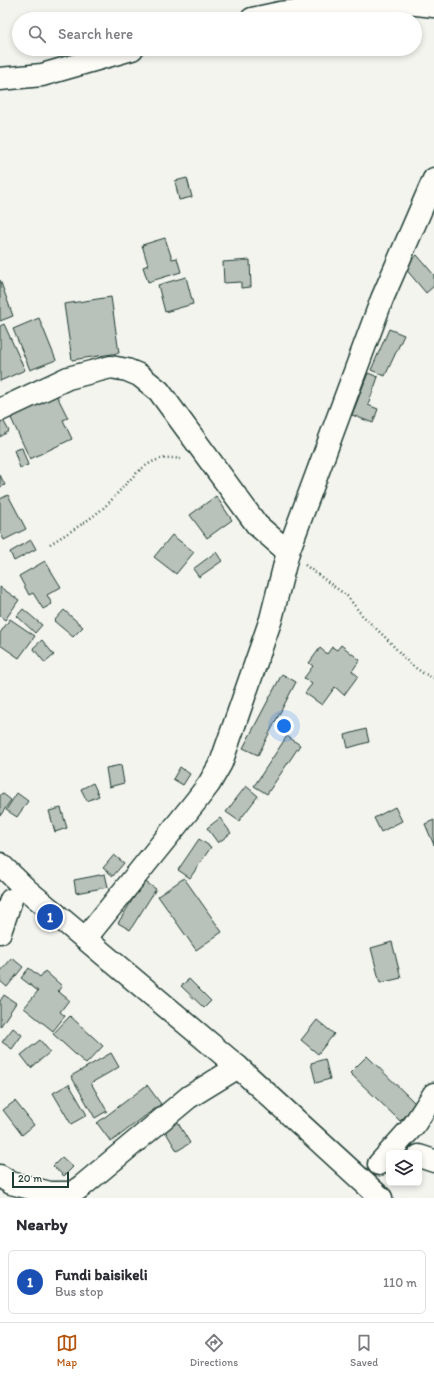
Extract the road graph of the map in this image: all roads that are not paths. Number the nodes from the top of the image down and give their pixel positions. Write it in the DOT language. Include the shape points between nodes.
graph roads {
  1 [pos="434,6"];
  2 [pos="289,12"];
  3 [pos="107,56"];
  4 [pos="0,79"];
  5 [pos="434,179"];
  6 [pos="0,410"];
  7 [pos="288,552"];
  8 [pos="0,864"];
  9 [pos="13,899"];
  10 [pos="0,932"];
  11 [pos="85,939"];
  12 [pos="238,1067"];
  13 [pos="434,1094"];
  14 [pos="422,1157"];
  15 [pos="434,1161"];
  16 [pos="384,1162"];
  17 [pos="351,1172"];
  18 [pos="0,1176"];
  19 [pos="381,1198"];
  1 -- 2 [label="street" via="391,1"];
  3 -- 4 [label="street" via="42,74"];
  5 -- 7 [label="street" via="382,299"];
  6 -- 7 [label="street" via="68,378 112,367 139,375 160,391 257,525"];
  7 -- 11 [label="street" via="270,619 222,763 196,801"];
  8 -- 9 [label="street"];
  9 -- 10 [label="street"];
  9 -- 11 [label="street"];
  11 -- 12 [label="street"];
  12 -- 17 [label="street"];
  12 -- 18 [label="street" via="189,1097 72,1193 50,1193 11,1183"];
  13 -- 16 [label="street" via="414,1125"];
  14 -- 15 [label="street"];
  16 -- 17 [label="street"];
  17 -- 19 [label="street"];
}
